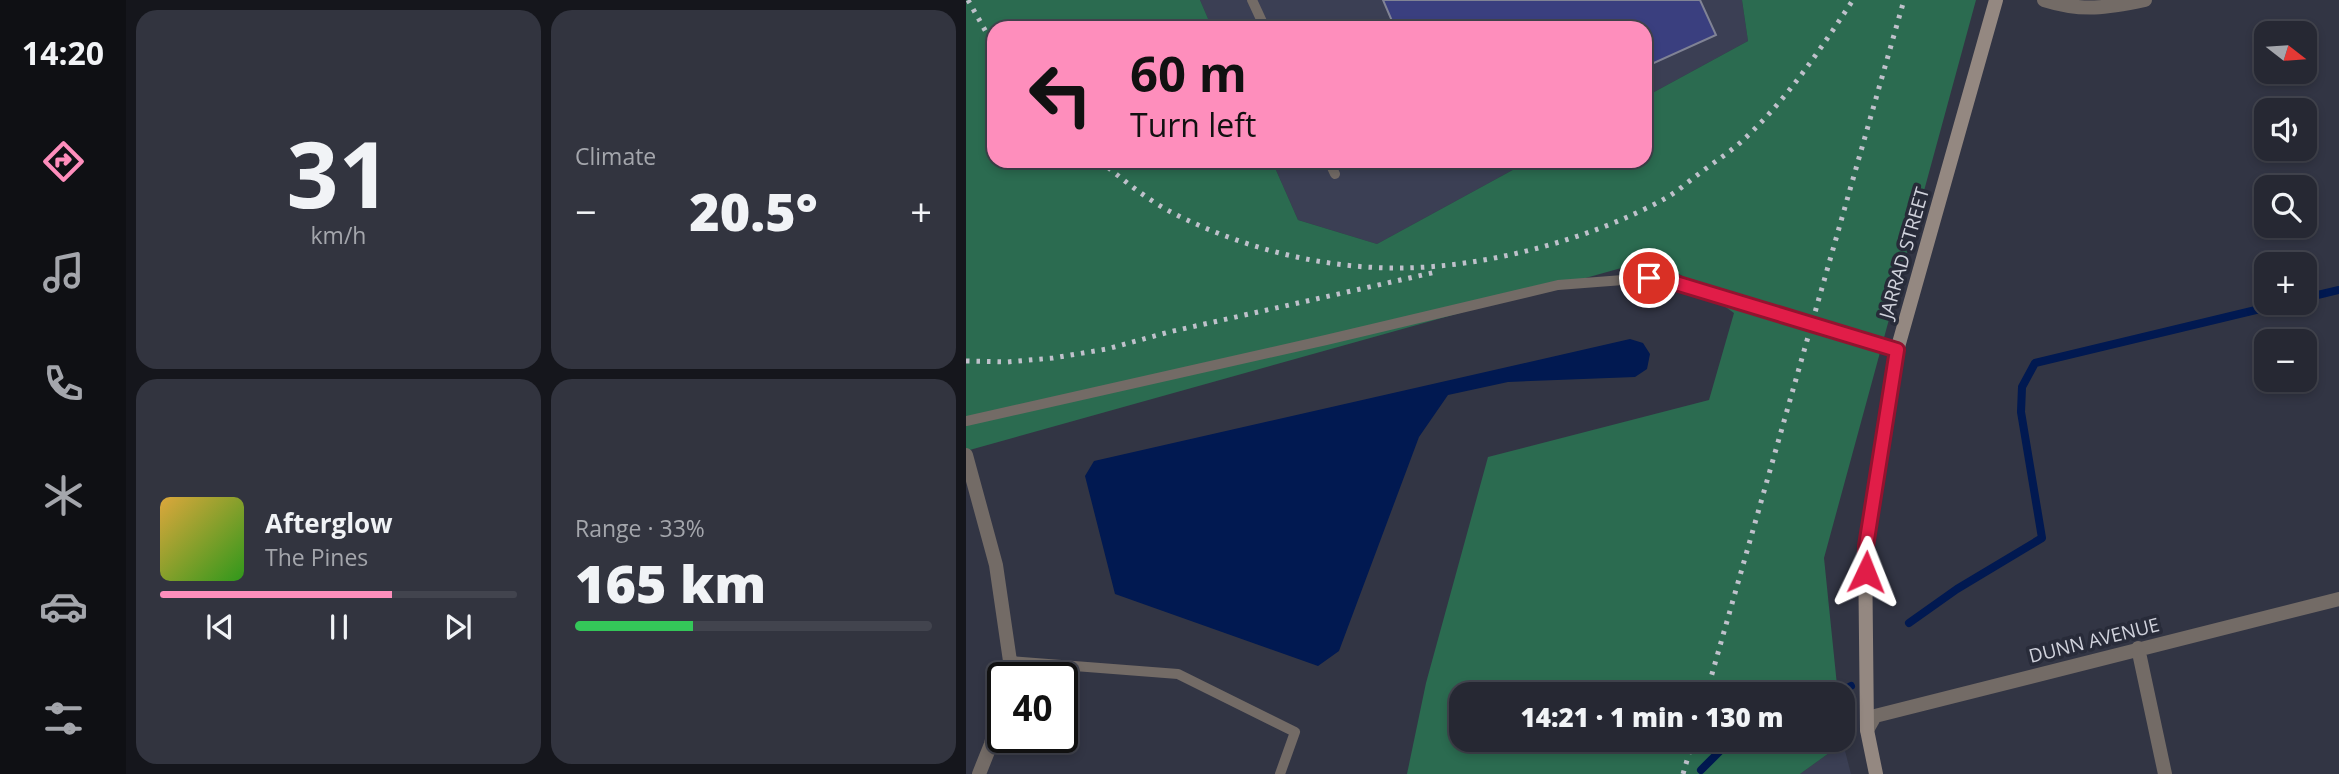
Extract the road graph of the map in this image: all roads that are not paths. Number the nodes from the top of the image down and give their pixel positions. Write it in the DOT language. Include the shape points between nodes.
graph roads {
  1 [pos="1252,0"];
  2 [pos="1996,0"];
  3 [pos="2044,0"];
  4 [pos="2145,0"];
  5 [pos="1262,21"];
  6 [pos="1332,168"];
  7 [pos="1335,174"];
  8 [pos="1897,350"];
  9 [pos="966,421"];
  10 [pos="966,455"];
  11 [pos="2339,599"];
  12 [pos="2138,649"];
  13 [pos="1010,661"];
  14 [pos="1867,730"];
  15 [pos="987,753"];
  16 [pos="979,774"];
  17 [pos="1280,774"];
  18 [pos="1876,774"];
  19 [pos="2165,774"];
  1 -- 5 [label="lane"];
  2 -- 8 [label="street, JARRAD STREET"];
  3 -- 4 [label="street" via="2068,7 2105,8"];
  6 -- 7 [label="lane"];
  8 -- 9 [label="lane" via="1649,278 1558,285"];
  8 -- 14 [label="street, JARRAD STREET" via="1866,546"];
  10 -- 13 [label="street" via="996,565"];
  11 -- 12 [label="street, DUNN AVENUE"];
  12 -- 14 [label="street, DUNN AVENUE" via="1875,716"];
  12 -- 19 [label="street"];
  13 -- 17 [label="lane" via="1178,674 1295,732"];
  14 -- 18 [label="street, JARRAD STREET"];
  15 -- 16 [label="street"];
}
